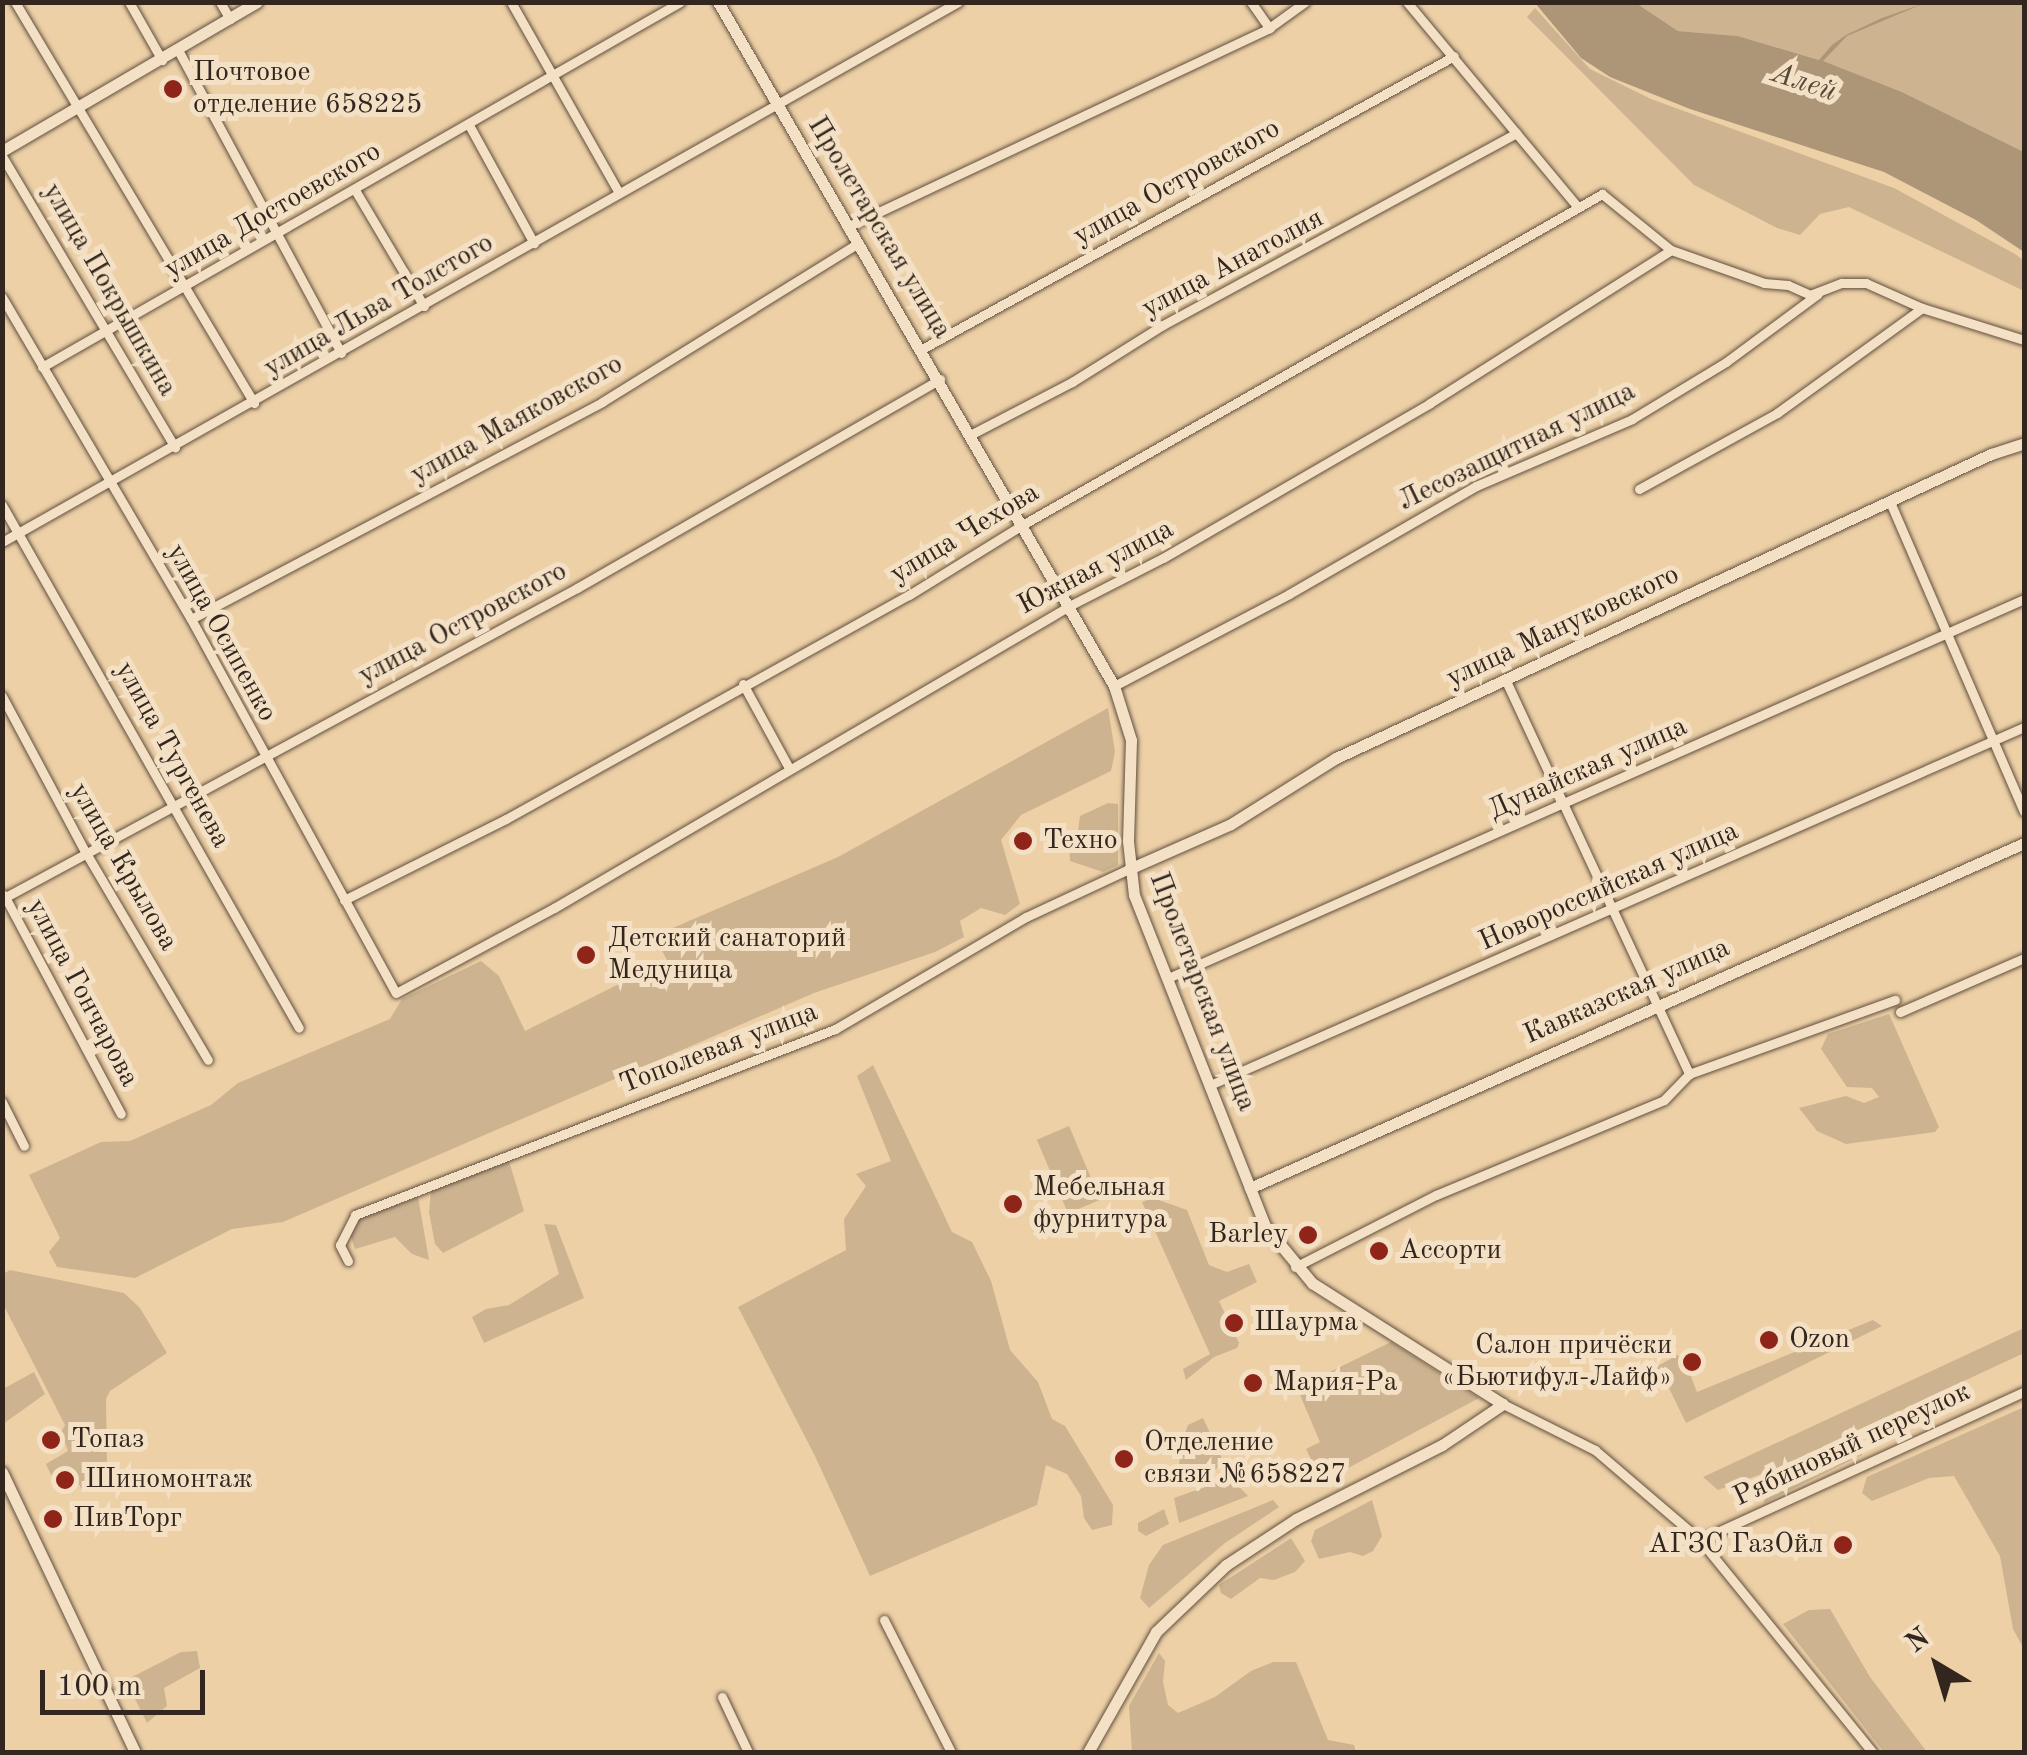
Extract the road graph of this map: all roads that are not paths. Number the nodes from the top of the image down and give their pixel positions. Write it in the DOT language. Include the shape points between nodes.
graph roads {
  1 [pos="15,2"];
  2 [pos="130,2"];
  3 [pos="220,2"];
  4 [pos="257,2"];
  5 [pos="510,2"];
  6 [pos="680,2"];
  7 [pos="718,2"];
  8 [pos="958,2"];
  9 [pos="1252,2"];
  10 [pos="1305,2"];
  11 [pos="1406,2"];
  12 [pos="230,19"];
  13 [pos="1269,28"];
  14 [pos="178,50"];
  15 [pos="1454,56"];
  16 [pos="162,60"];
  17 [pos="552,77"];
  18 [pos="776,104"];
  19 [pos="79,107"];
  20 [pos="468,125"];
  21 [pos="1516,133"];
  22 [pos="2,154"];
  23 [pos="355,190"];
  24 [pos="619,193"];
  25 [pos="1576,206"];
  26 [pos="847,228"];
  27 [pos="278,235"];
  28 [pos="534,243"];
  29 [pos="857,244"];
  30 [pos="1672,250"];
  31 [pos="184,287"];
  32 [pos="1824,290"];
  33 [pos="2,298"];
  34 [pos="424,306"];
  35 [pos="1922,308"];
  36 [pos="106,331"];
  37 [pos="2024,340"];
  38 [pos="922,349"];
  39 [pos="342,353"];
  40 [pos="42,366"];
  41 [pos="940,379"];
  42 [pos="254,402"];
  43 [pos="972,434"];
  44 [pos="2024,443"];
  45 [pos="175,447"];
  46 [pos="111,483"];
  47 [pos="1639,489"];
  48 [pos="1890,502"];
  49 [pos="2,505"];
  50 [pos="1024,524"];
  51 [pos="19,533"];
  52 [pos="2,542"];
  53 [pos="2024,599"];
  54 [pos="1070,605"];
  55 [pos="190,619"];
  56 [pos="1948,632"];
  57 [pos="1506,681"];
  58 [pos="743,684"];
  59 [pos="1114,686"];
  60 [pos="2,696"];
  61 [pos="2024,727"];
  62 [pos="1993,741"];
  63 [pos="264,757"];
  64 [pos="789,768"];
  65 [pos="174,804"];
  66 [pos="1566,805"];
  67 [pos="2024,811"];
  68 [pos="2024,843"];
  69 [pos="86,853"];
  70 [pos="1129,869"];
  71 [pos="3,897"];
  72 [pos="344,900"];
  73 [pos="1612,912"];
  74 [pos="2024,958"];
  75 [pos="1168,978"];
  76 [pos="396,994"];
  77 [pos="1894,1000"];
  78 [pos="1657,1006"];
  79 [pos="1900,1012"];
  80 [pos="299,1028"];
  81 [pos="208,1060"];
  82 [pos="1689,1074"];
  83 [pos="1210,1085"];
  84 [pos="2,1102"];
  85 [pos="121,1114"];
  86 [pos="24,1146"];
  87 [pos="1250,1188"];
  88 [pos="348,1261"];
  89 [pos="1295,1267"];
  90 [pos="2024,1392"];
  91 [pos="1503,1404"];
  92 [pos="2,1472"];
  93 [pos="1700,1540"];
  94 [pos="884,1620"];
  95 [pos="722,1697"];
  96 [pos="134,1752"];
  97 [pos="748,1752"];
  98 [pos="951,1752"];
  99 [pos="1088,1752"];
  100 [pos="1872,1752"];
  1 -- 19 [label="street"];
  2 -- 16 [label="street"];
  3 -- 12 [label="street"];
  4 -- 12 [label="street"];
  5 -- 17 [label="street"];
  6 -- 17 [label="street, улица Достоевского"];
  7 -- 18 [label="street, Пролетарская улица"];
  8 -- 18 [label="street, улица Льва Толстого"];
  9 -- 13 [label="street"];
  10 -- 13 [label="street"];
  11 -- 15 [label="street"];
  12 -- 14 [label="street"];
  13 -- 26 [label="street"];
  14 -- 16 [label="street"];
  14 -- 27 [label="street"];
  15 -- 21 [label="street"];
  15 -- 38 [label="street, улица Островского"];
  16 -- 19 [label="street"];
  17 -- 20 [label="street, улица Достоевского"];
  17 -- 24 [label="street"];
  18 -- 24 [label="street, улица Льва Толстого"];
  18 -- 26 [label="street, Пролетарская улица"];
  19 -- 22 [label="street"];
  19 -- 31 [label="street"];
  20 -- 23 [label="street, улица Достоевского"];
  20 -- 28 [label="street"];
  21 -- 25 [label="street"];
  21 -- 43 [label="street, улица Анатолия"];
  22 -- 36 [label="street, улица Покрышкина"];
  23 -- 27 [label="street, улица Достоевского"];
  23 -- 34 [label="street"];
  24 -- 28 [label="street, улица Льва Толстого"];
  25 -- 30 [label="street, улица Чехова" via="1602,194"];
  25 -- 50 [label="street, улица Чехова"];
  26 -- 29 [label="street, Пролетарская улица"];
  27 -- 31 [label="street, улица Достоевского"];
  27 -- 39 [label="street"];
  28 -- 34 [label="street, улица Льва Толстого"];
  29 -- 38 [label="street, Пролетарская улица"];
  29 -- 55 [label="street, улица Маяковского" via="602,402"];
  30 -- 32 [label="street" via="1810,294"];
  30 -- 54 [label="street, Южная улица" via="1430,403 1164,558"];
  31 -- 36 [label="street, улица Достоевского"];
  31 -- 42 [label="street"];
  32 -- 35 [label="street" via="1866,283"];
  32 -- 59 [label="street, Лесозащитная улица" via="1726,362 1632,419 1476,486"];
  33 -- 40 [label="street, улица Осипенко"];
  34 -- 39 [label="street, улица Льва Толстого"];
  35 -- 37 [label="street"];
  35 -- 47 [label="street" via="1777,414"];
  36 -- 40 [label="street, улица Достоевского"];
  36 -- 45 [label="street, улица Покрышкина"];
  38 -- 41 [label="street, Пролетарская улица"];
  39 -- 42 [label="street, улица Льва Толстого"];
  40 -- 46 [label="street, улица Осипенко"];
  41 -- 43 [label="street, Пролетарская улица"];
  41 -- 63 [label="street, улица Островского" via="577,588"];
  42 -- 45 [label="street, улица Льва Толстого"];
  43 -- 50 [label="street, Пролетарская улица"];
  44 -- 48 [label="street, улица Мануковского"];
  45 -- 46 [label="street, улица Льва Толстого"];
  46 -- 51 [label="street, улица Льва Толстого"];
  46 -- 55 [label="street, улица Осипенко"];
  48 -- 56 [label="street"];
  48 -- 57 [label="street, улица Мануковского"];
  49 -- 51 [label="street, улица Тургенева"];
  50 -- 54 [label="street, Пролетарская улица"];
  50 -- 58 [label="street, улица Чехова"];
  51 -- 52 [label="street, улица Льва Толстого"];
  51 -- 65 [label="street, улица Тургенева"];
  53 -- 56 [label="street, Дунайская улица"];
  54 -- 59 [label="street, Пролетарская улица"];
  54 -- 64 [label="street, Южная улица"];
  55 -- 63 [label="street, улица Осипенко"];
  56 -- 62 [label="street"];
  56 -- 66 [label="street, Дунайская улица"];
  57 -- 66 [label="street"];
  57 -- 70 [label="street, улица Мануковского" via="1336,758 1230,824"];
  58 -- 64 [label="street"];
  58 -- 72 [label="street, улица Чехова" via="506,819"];
  59 -- 70 [label="street, Пролетарская улица" via="1130,740"];
  60 -- 69 [label="street, улица Крылова"];
  61 -- 62 [label="street, Новороссийская улица"];
  62 -- 67 [label="street"];
  62 -- 73 [label="street, Новороссийская улица"];
  63 -- 65 [label="street, улица Островского"];
  63 -- 72 [label="street, улица Осипенко"];
  64 -- 76 [label="street, Южная улица"];
  65 -- 69 [label="street, улица Островского"];
  65 -- 80 [label="street, улица Тургенева"];
  66 -- 73 [label="street"];
  66 -- 75 [label="street, Дунайская улица"];
  68 -- 78 [label="street, Кавказская улица"];
  69 -- 71 [label="street, улица Островского"];
  69 -- 81 [label="street, улица Крылова"];
  70 -- 75 [label="street, Пролетарская улица"];
  70 -- 88 [label="street, Тополевая улица" via="1026,918 835,1029 355,1216 340,1245"];
  71 -- 85 [label="street, улица Гончарова"];
  72 -- 76 [label="street, улица Осипенко"];
  73 -- 78 [label="street"];
  73 -- 83 [label="street, Новороссийская улица"];
  74 -- 79 [label="street"];
  75 -- 83 [label="street, Пролетарская улица"];
  77 -- 82 [label="street"];
  78 -- 82 [label="street"];
  78 -- 87 [label="street, Кавказская улица"];
  82 -- 89 [label="street" via="1664,1100 1436,1196"];
  83 -- 87 [label="street, Пролетарская улица"];
  84 -- 86 [label="street"];
  87 -- 89 [label="street, Пролетарская улица"];
  89 -- 91 [label="street, Пролетарская улица"];
  90 -- 93 [label="street, Рябиновый переулок"];
  91 -- 93 [label="street, Пролетарская улица" via="1595,1450"];
  91 -- 99 [label="street" via="1442,1445 1296,1519 1202,1585 1156,1632"];
  92 -- 96 [label="street"];
  93 -- 100 [label="street, Пролетарская улица"];
  94 -- 98 [label="street"];
  95 -- 97 [label="street"];
}
